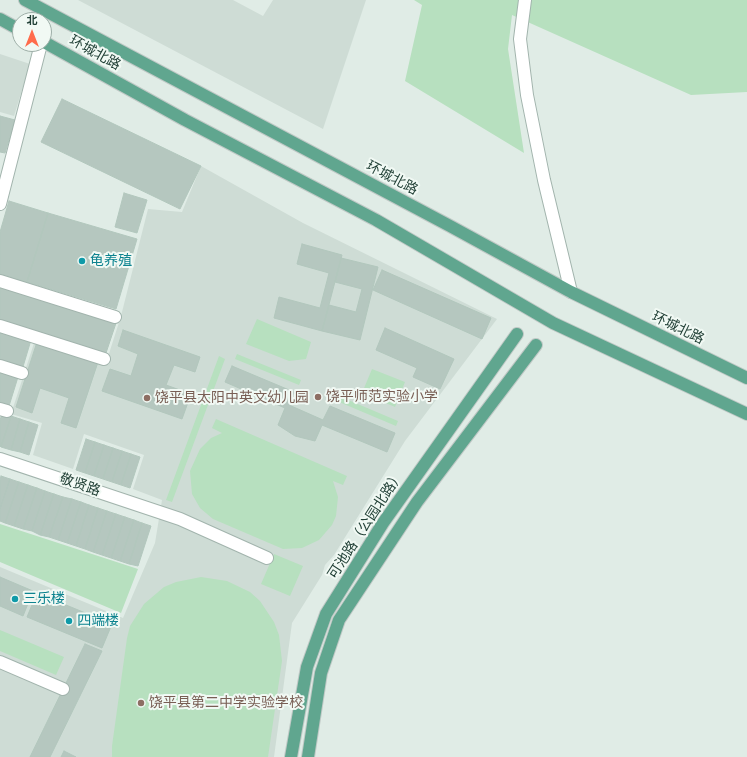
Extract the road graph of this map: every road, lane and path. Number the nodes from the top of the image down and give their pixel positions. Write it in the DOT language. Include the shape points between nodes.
graph roads {
  1 [pos="25,0"];
  2 [pos="525,0"];
  3 [pos="0,19"];
  4 [pos="12,26"];
  5 [pos="52,46"];
  6 [pos="39,52"];
  7 [pos="6,158"];
  8 [pos="1,199"];
  9 [pos="0,281"];
  10 [pos="571,292"];
  11 [pos="114,317"];
  12 [pos="0,326"];
  13 [pos="517,334"];
  14 [pos="536,345"];
  15 [pos="104,359"];
  16 [pos="0,366"];
  17 [pos="22,373"];
  18 [pos="747,378"];
  19 [pos="747,414"];
  20 [pos="0,459"];
  21 [pos="266,558"];
  22 [pos="0,662"];
  23 [pos="63,689"];
  24 [pos="292,757"];
  25 [pos="308,757"];
  1 -- 10 [label="main road, 环城北路"];
  2 -- 10 [label="street" via="520,40 527,95"];
  3 -- 4 [label="main road"];
  5 -- 19 [label="main road, 环城北路" via="185,120 376,220 553,323"];
  6 -- 7 [label="street"];
  7 -- 8 [label="street"];
  9 -- 11 [label="street"];
  10 -- 18 [label="main road, 环城北路"];
  12 -- 15 [label="street"];
  13 -- 24 [label="main road, 可池路（公园北路）" via="383,523 326,614 307,667"];
  14 -- 25 [label="main road" via="417,502 339,620 321,673"];
  16 -- 17 [label="street"];
  20 -- 21 [label="street, 敬贤路" via="180,519"];
  22 -- 23 [label="street"];
}
